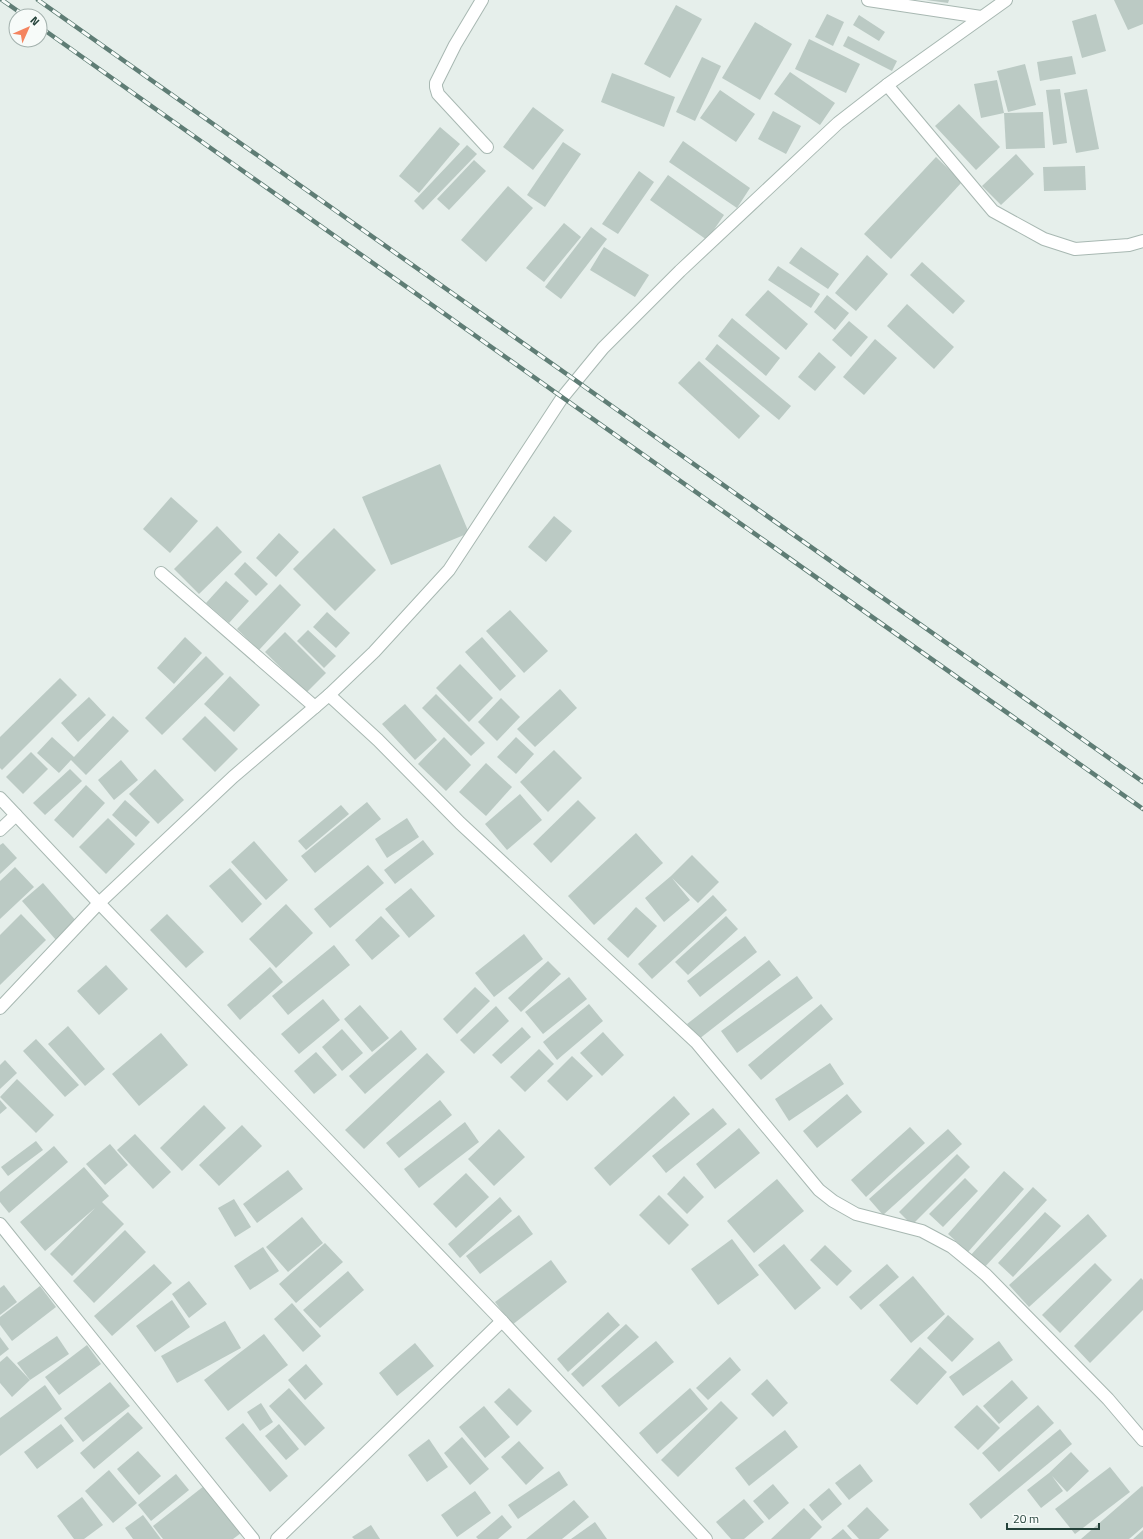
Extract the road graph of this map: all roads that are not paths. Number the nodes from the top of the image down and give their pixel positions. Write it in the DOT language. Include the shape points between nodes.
graph roads {
  1 [pos="482,0"];
  2 [pos="868,0"];
  3 [pos="1006,0"];
  4 [pos="981,17"];
  5 [pos="887,85"];
  6 [pos="487,147"];
  7 [pos="1143,241"];
  8 [pos="161,573"];
  9 [pos="329,695"];
  10 [pos="315,707"];
  11 [pos="0,798"];
  12 [pos="16,815"];
  13 [pos="0,830"];
  14 [pos="99,903"];
  15 [pos="0,1008"];
  16 [pos="0,1224"];
  17 [pos="502,1321"];
  18 [pos="1143,1440"];
  19 [pos="253,1539"];
  20 [pos="277,1539"];
  21 [pos="706,1539"];
  1 -- 6 [label="street" via="455,45 436,83 436,88 438,94"];
  2 -- 4 [label="street"];
  3 -- 4 [label="street"];
  4 -- 5 [label="street"];
  5 -- 7 [label="street" via="993,210 1044,239 1075,249 1129,245"];
  5 -- 9 [label="street" via="838,124 680,271 603,348 562,398 449,570 374,652"];
  8 -- 10 [label="street"];
  9 -- 10 [label="street"];
  9 -- 18 [label="street" via="378,740 460,823 696,1042 819,1190 856,1214 922,1231 952,1247 986,1275 1108,1399"];
  10 -- 14 [label="street" via="233,777"];
  11 -- 12 [label="street"];
  12 -- 13 [label="street"];
  12 -- 14 [label="street"];
  14 -- 15 [label="street"];
  14 -- 17 [label="street"];
  16 -- 19 [label="street"];
  17 -- 20 [label="street"];
  17 -- 21 [label="street"];
}
